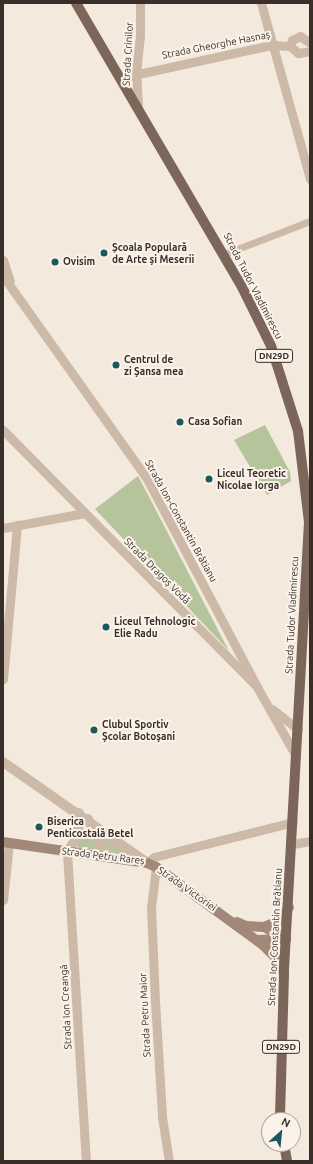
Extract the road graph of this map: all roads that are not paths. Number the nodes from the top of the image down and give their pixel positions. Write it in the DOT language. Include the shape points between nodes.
graph roads {
  1 [pos="76,3"];
  2 [pos="140,3"];
  3 [pos="260,3"];
  4 [pos="310,43"];
  5 [pos="271,45"];
  6 [pos="290,46"];
  7 [pos="310,50"];
  8 [pos="136,73"];
  9 [pos="120,78"];
  10 [pos="138,106"];
  11 [pos="307,155"];
  12 [pos="310,179"];
  13 [pos="310,221"];
  14 [pos="224,254"];
  15 [pos="3,260"];
  16 [pos="3,276"];
  17 [pos="11,283"];
  18 [pos="3,430"];
  19 [pos="85,513"];
  20 [pos="17,524"];
  21 [pos="3,528"];
  22 [pos="308,578"];
  23 [pos="3,679"];
  24 [pos="257,687"];
  25 [pos="269,707"];
  26 [pos="298,729"];
  27 [pos="296,756"];
  28 [pos="3,762"];
  29 [pos="79,813"];
  30 [pos="88,820"];
  31 [pos="293,822"];
  32 [pos="310,840"];
  33 [pos="6,843"];
  34 [pos="293,844"];
  35 [pos="67,852"];
  36 [pos="112,857"];
  37 [pos="152,865"];
  38 [pos="3,900"];
  39 [pos="290,905"];
  40 [pos="233,921"];
  41 [pos="264,927"];
  42 [pos="286,939"];
  43 [pos="257,940"];
  44 [pos="284,974"];
  45 [pos="280,1112"];
  46 [pos="86,1161"];
  47 [pos="169,1161"];
  1 -- 9 [label="main road, Strada Tudor Vladimirescu / DN29D"];
  2 -- 8 [label="street, Strada Crinilor"];
  3 -- 5 [label="street"];
  4 -- 6 [label="street" via="300,36 292,40"];
  5 -- 6 [label="street, Strada Gheorghe Hasnaș"];
  5 -- 8 [label="street, Strada Gheorghe Hasnaș"];
  5 -- 11 [label="street"];
  6 -- 7 [label="street, Strada Gheorghe Hasnaș" via="298,53"];
  8 -- 9 [label="street, Strada Gheorghe Hasnaș"];
  8 -- 10 [label="street, Strada Crinilor"];
  9 -- 10 [label="main road, Strada Tudor Vladimirescu / DN29D"];
  10 -- 14 [label="main road, Strada Tudor Vladimirescu / DN29D"];
  11 -- 12 [label="street"];
  13 -- 14 [label="street"];
  14 -- 22 [label="main road, Strada Tudor Vladimirescu / DN29D" via="271,346 298,432 309,522"];
  15 -- 17 [label="street"];
  16 -- 17 [label="street, Strada Ion-Constantin Brătianu"];
  17 -- 24 [label="street, Strada Ion-Constantin Brătianu" via="146,477"];
  18 -- 19 [label="street, Strada Dragoș Vodă"];
  19 -- 20 [label="street"];
  19 -- 24 [label="street, Strada Dragoș Vodă"];
  20 -- 21 [label="street"];
  20 -- 23 [label="street"];
  22 -- 26 [label="main road, Strada Tudor Vladimirescu / DN29D"];
  24 -- 25 [label="street, Strada Dragoș Vodă"];
  25 -- 26 [label="street"];
  25 -- 27 [label="street, Strada Dragoș Vodă"];
  26 -- 27 [label="main road, Strada Tudor Vladimirescu / DN29D"];
  27 -- 31 [label="main road, Strada Ion-Constantin Brătianu / DN29D"];
  28 -- 29 [label="street, Strada Victoriei"];
  29 -- 30 [label="street, Strada Victoriei"];
  29 -- 35 [label="street" via="78,837"];
  30 -- 36 [label="street" via="97,840"];
  30 -- 37 [label="street, Strada Victoriei"];
  31 -- 34 [label="main road, Strada Ion-Constantin Brătianu / DN29D"];
  31 -- 37 [label="street, Strada Petru Rareș" via="154,857"];
  32 -- 34 [label="street"];
  33 -- 35 [label="main road, Strada Petru Rareș"];
  33 -- 38 [label="street"];
  34 -- 39 [label="main road, Strada Ion-Constantin Brătianu / DN29D"];
  35 -- 36 [label="main road, Strada Petru Rareș"];
  35 -- 46 [label="street, Strada Ion Creangă"];
  36 -- 37 [label="main road, Strada Petru Rareș"];
  37 -- 40 [label="main road, Strada Victoriei"];
  37 -- 47 [label="street, Strada Petru Maior" via="155,1001 162,1117"];
  39 -- 41 [label="main road" via="281,920"];
  39 -- 42 [label="main road, Strada Ion-Constantin Brătianu / DN29D"];
  40 -- 41 [label="main road, Strada Victoriei" via="246,926"];
  40 -- 43 [label="main road, Strada Victoriei"];
  41 -- 42 [label="main road, Strada Victoriei"];
  42 -- 43 [label="main road" via="274,942"];
  42 -- 44 [label="main road, Strada Ion-Constantin Brătianu / DN29D"];
  43 -- 44 [label="main road, Strada Victoriei" via="279,961"];
  44 -- 45 [label="main road, Strada Ion-Constantin Brătianu / DN29D"];
}
